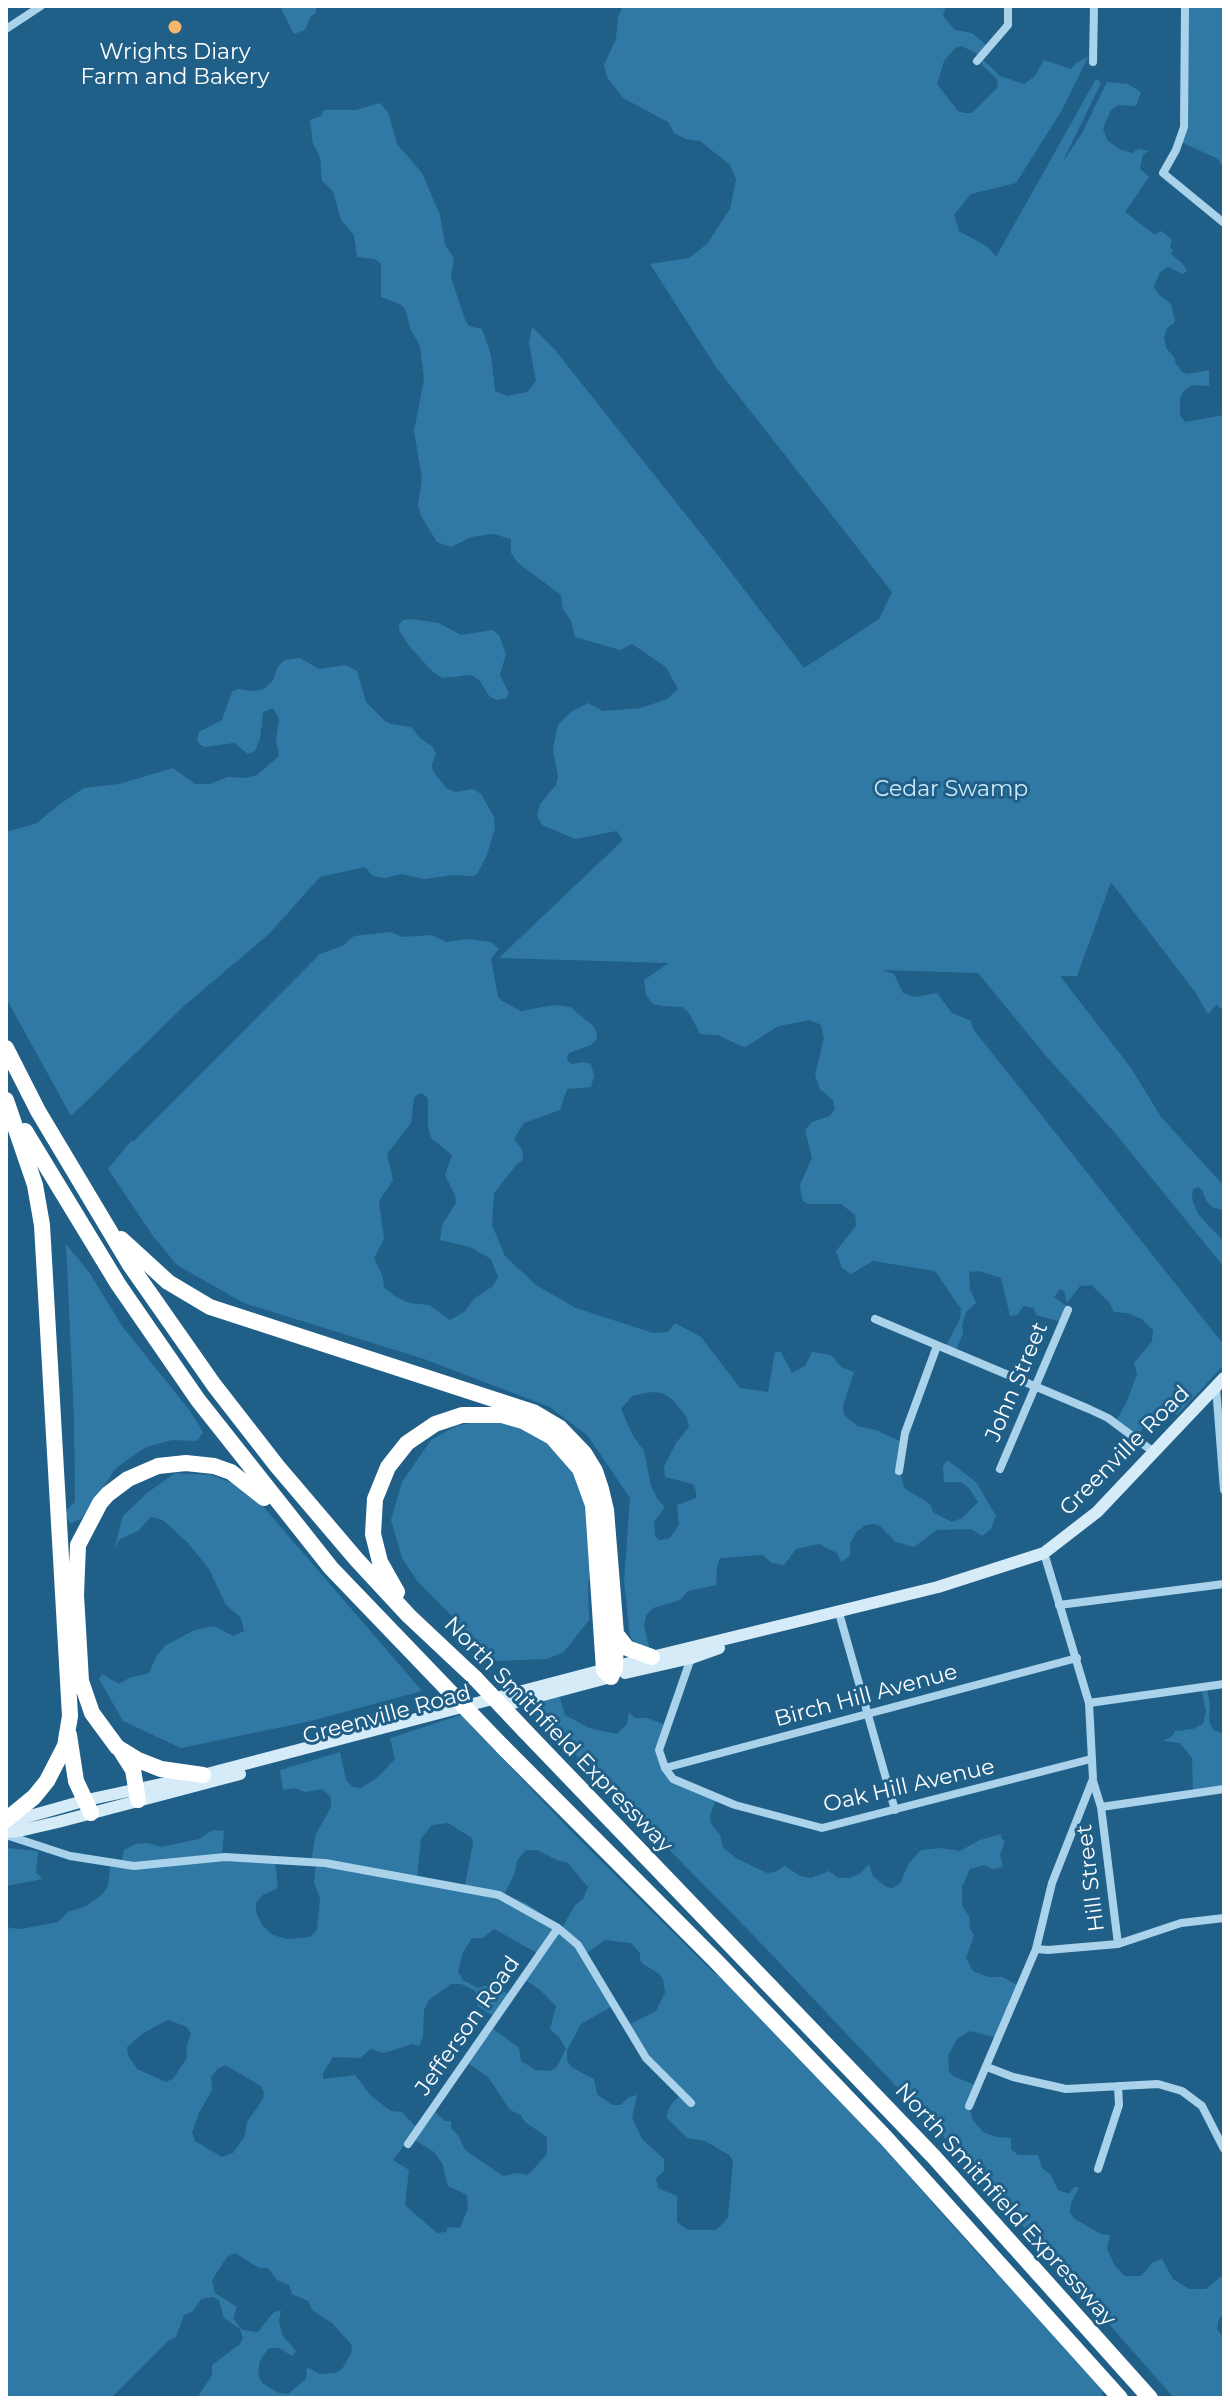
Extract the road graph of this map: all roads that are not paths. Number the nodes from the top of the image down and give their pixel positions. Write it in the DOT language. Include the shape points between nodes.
graph roads {
  1 [pos="41,6"];
  2 [pos="1008,6"];
  3 [pos="1094,6"];
  4 [pos="1185,6"];
  5 [pos="6,29"];
  6 [pos="977,61"];
  7 [pos="1093,62"];
  8 [pos="1224,223"];
  9 [pos="6,1048"];
  10 [pos="6,1099"];
  11 [pos="108,1226"];
  12 [pos="1068,1310"];
  13 [pos="875,1319"];
  14 [pos="937,1346"];
  15 [pos="1220,1383"];
  16 [pos="1035,1386"];
  17 [pos="1155,1453"];
  18 [pos="1000,1469"];
  19 [pos="899,1471"];
  20 [pos="1224,1490"];
  21 [pos="304,1535"];
  22 [pos="1044,1553"];
  23 [pos="1224,1584"];
  24 [pos="1059,1605"];
  25 [pos="839,1613"];
  26 [pos="423,1629"];
  27 [pos="775,1629"];
  28 [pos="616,1634"];
  29 [pos="652,1657"];
  30 [pos="691,1658"];
  31 [pos="1077,1658"];
  32 [pos="605,1672"];
  33 [pos="1224,1684"];
  34 [pos="1089,1703"];
  35 [pos="869,1715"];
  36 [pos="69,1733"];
  37 [pos="117,1747"];
  38 [pos="1091,1759"];
  39 [pos="665,1768"];
  40 [pos="203,1775"];
  41 [pos="1093,1779"];
  42 [pos="1224,1789"];
  43 [pos="137,1794"];
  44 [pos="89,1806"];
  45 [pos="1101,1807"];
  46 [pos="895,1810"];
  47 [pos="6,1820"];
  48 [pos="6,1831"];
  49 [pos="1224,1918"];
  50 [pos="558,1928"];
  51 [pos="1118,1944"];
  52 [pos="1036,1949"];
  53 [pos="987,2067"];
  54 [pos="1118,2086"];
  55 [pos="691,2103"];
  56 [pos="969,2106"];
  57 [pos="408,2144"];
  58 [pos="1224,2149"];
  59 [pos="1098,2169"];
  60 [pos="1120,2398"];
  61 [pos="1150,2398"];
  1 -- 5 [label="street"];
  2 -- 6 [label="street" via="1008,25"];
  3 -- 7 [label="street"];
  4 -- 8 [label="street" via="1184,127 1163,173"];
  9 -- 11 [label="highway, North Smithfield Expressway"];
  10 -- 21 [label="highway, North Smithfield Expressway" via="150,1332"];
  10 -- 36 [label="highway" via="35,1185 42,1225"];
  11 -- 26 [label="highway, North Smithfield Expressway" via="171,1326 251,1434"];
  11 -- 28 [label="highway" via="168,1282 210,1307 533,1412 560,1428 584,1453 601,1489"];
  12 -- 16 [label="street, John Street"];
  13 -- 14 [label="street"];
  14 -- 16 [label="street"];
  14 -- 19 [label="street" via="905,1433"];
  15 -- 17 [label="main road, Greenville Road"];
  15 -- 20 [label="street"];
  16 -- 17 [label="street" via="1108,1418"];
  16 -- 18 [label="street, John Street"];
  17 -- 22 [label="main road, Greenville Road" via="1097,1512"];
  21 -- 37 [label="highway" via="249,1484 206,1465 165,1464 144,1471 119,1484 100,1503 78,1545 81,1673 92,1713"];
  21 -- 60 [label="highway, North Smithfield Expressway, bridge" via="364,1604 886,2138"];
  22 -- 24 [label="street, Hill Street"];
  22 -- 25 [label="main road, Greenville Road"];
  23 -- 24 [label="street"];
  24 -- 31 [label="street, Hill Street"];
  25 -- 27 [label="main road, Greenville Road"];
  25 -- 35 [label="street"];
  26 -- 32 [label="highway" via="380,1562 373,1534 375,1499 388,1467 417,1435 449,1418 489,1413 523,1421 552,1437 584,1477 593,1505 603,1651 597,1666"];
  26 -- 61 [label="highway, North Smithfield Expressway, bridge" via="944,2168"];
  27 -- 29 [label="main road, Greenville Road"];
  27 -- 30 [label="main road, Greenville Road"];
  28 -- 29 [label="highway" via="627,1648"];
  28 -- 32 [label="highway"];
  29 -- 32 [label="main road, Greenville Road"];
  30 -- 32 [label="main road, Greenville Road"];
  30 -- 39 [label="street" via="660,1743"];
  31 -- 34 [label="street, Hill Street"];
  31 -- 35 [label="street, Birch Hill Avenue"];
  32 -- 40 [label="main road, Greenville Road"];
  32 -- 43 [label="main road, Greenville Road"];
  33 -- 34 [label="street"];
  34 -- 38 [label="street, Hill Street"];
  35 -- 39 [label="street, Birch Hill Avenue"];
  35 -- 46 [label="street"];
  36 -- 44 [label="highway" via="76,1781"];
  36 -- 47 [label="highway" via="42,1789"];
  37 -- 40 [label="highway" via="161,1769"];
  37 -- 43 [label="highway" via="133,1770"];
  38 -- 41 [label="street, Hill Street"];
  38 -- 46 [label="street, Oak Hill Avenue"];
  39 -- 46 [label="street, Oak Hill Avenue" via="682,1784 735,1805 822,1828"];
  40 -- 43 [label="main road, Greenville Road"];
  41 -- 45 [label="street, Hill Street"];
  41 -- 52 [label="street" via="1052,1883"];
  42 -- 45 [label="street"];
  43 -- 44 [label="main road, Greenville Road"];
  44 -- 48 [label="main road, Greenville Road" via="16,1820"];
  45 -- 51 [label="street, Hill Street"];
  48 -- 50 [label="street" via="70,1856 134,1866 225,1857 325,1863 499,1895"];
  49 -- 51 [label="street" via="1181,1923"];
  50 -- 55 [label="street" via="578,1945 646,2058"];
  50 -- 57 [label="street, Jefferson Road"];
  51 -- 52 [label="street"];
  52 -- 53 [label="street"];
  53 -- 54 [label="street" via="1066,2089"];
  53 -- 56 [label="street"];
  54 -- 58 [label="street" via="1158,2084 1182,2091 1202,2106"];
  54 -- 59 [label="street" via="1119,2105"];
}
